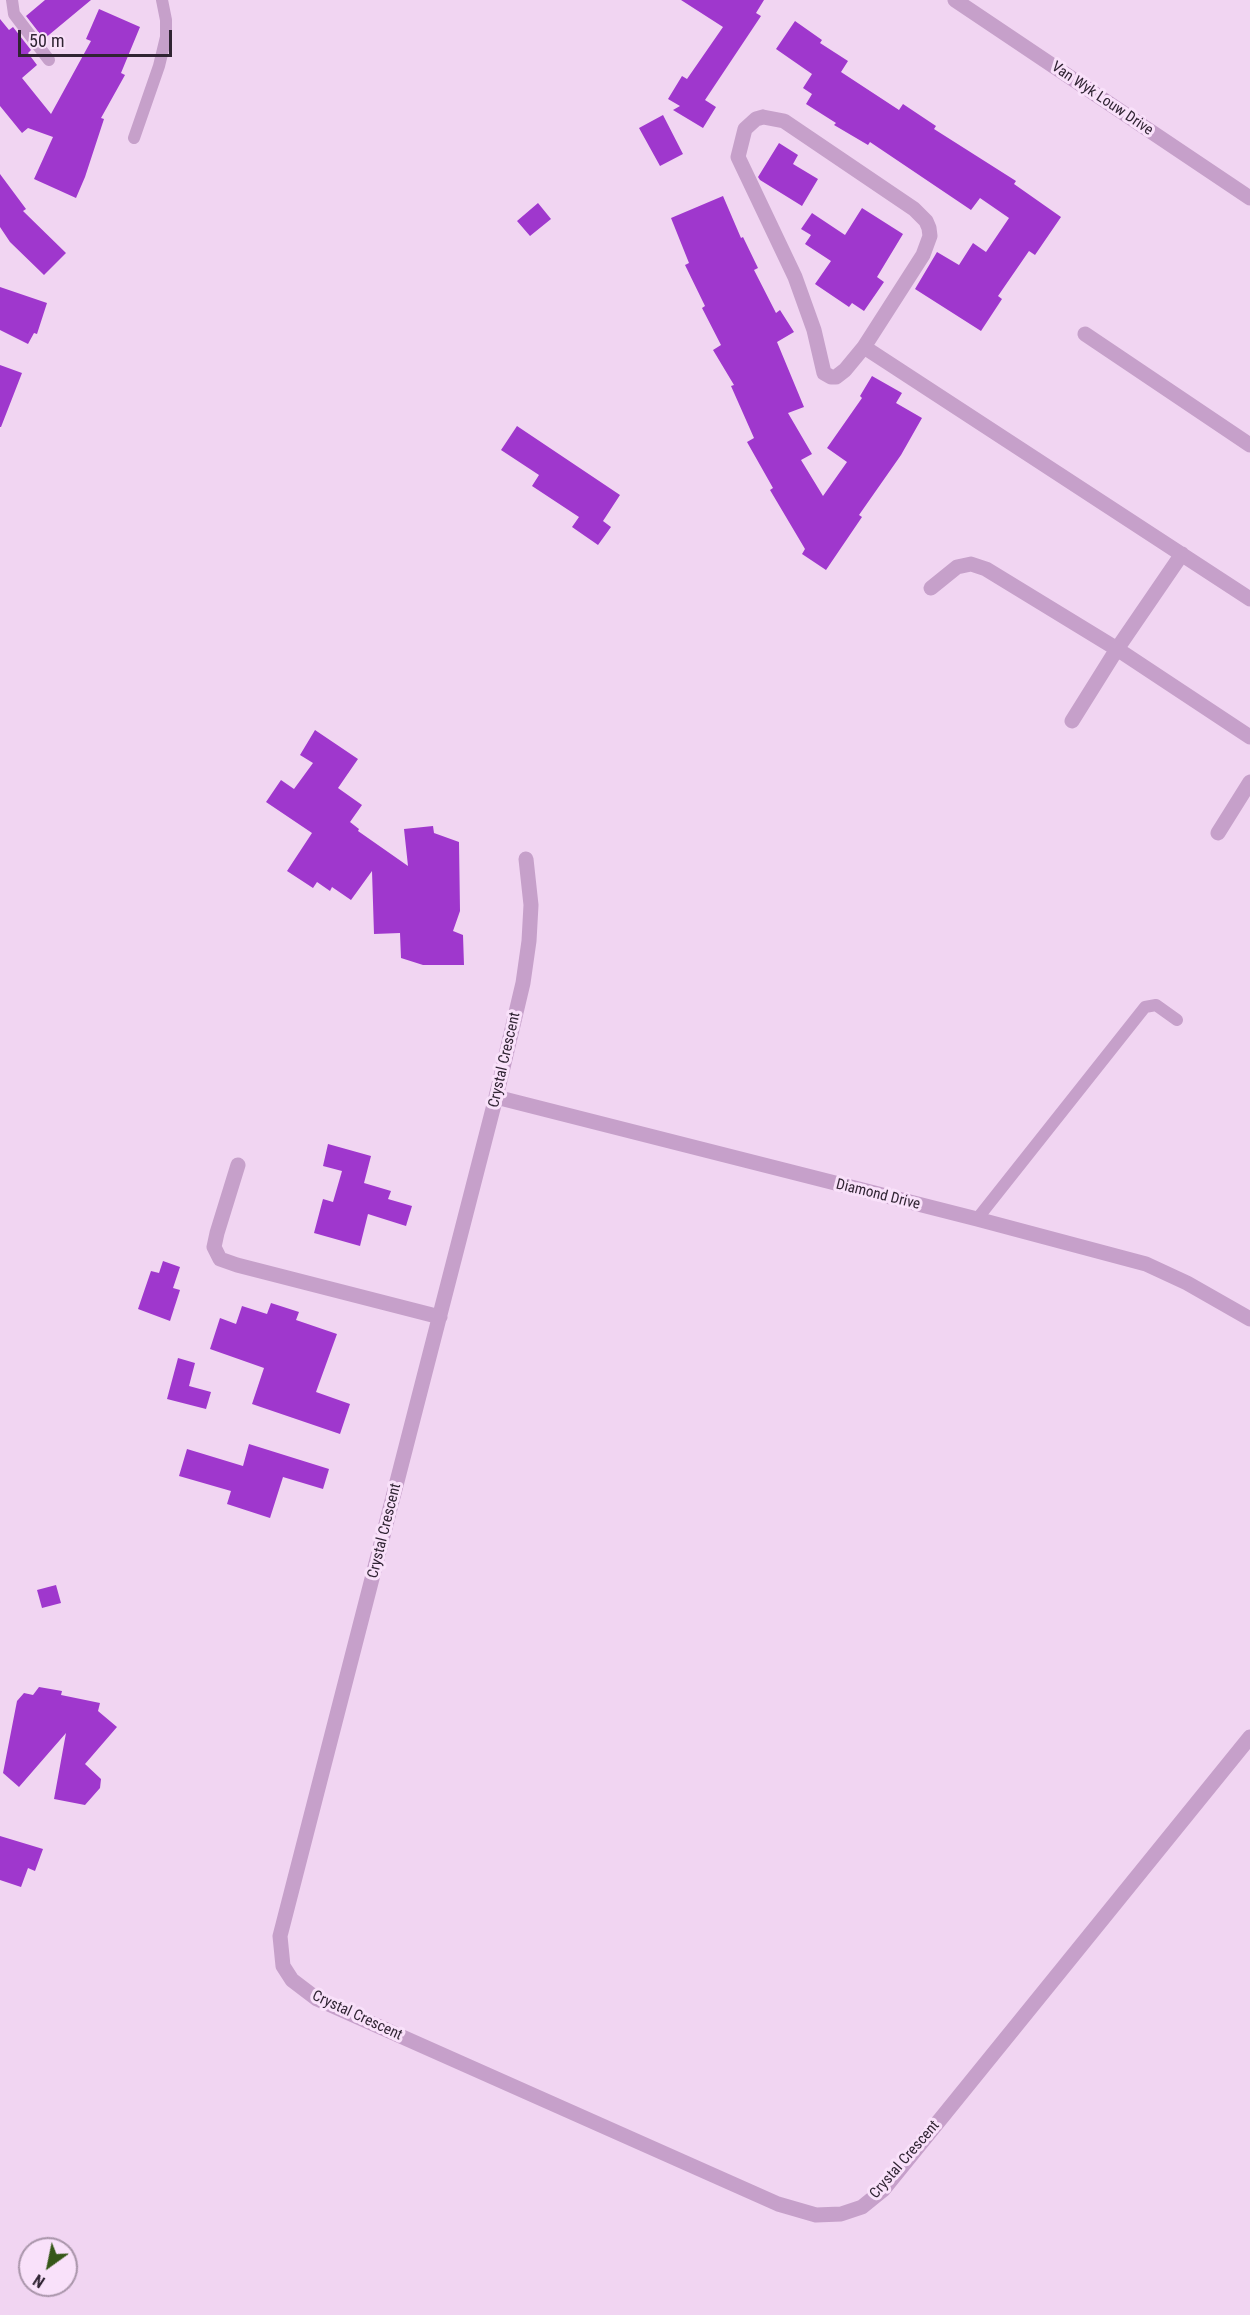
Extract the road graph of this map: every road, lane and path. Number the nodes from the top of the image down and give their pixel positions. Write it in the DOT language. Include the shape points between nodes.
graph roads {
  1 [pos="12,0"];
  2 [pos="162,0"];
  3 [pos="955,0"];
  4 [pos="49,60"];
  5 [pos="134,138"];
  6 [pos="1250,198"];
  7 [pos="1085,334"];
  8 [pos="864,347"];
  9 [pos="1250,445"];
  10 [pos="1182,554"];
  11 [pos="931,588"];
  12 [pos="1250,599"];
  13 [pos="1117,649"];
  14 [pos="1072,721"];
  15 [pos="1250,737"];
  16 [pos="1250,782"];
  17 [pos="1218,833"];
  18 [pos="526,859"];
  19 [pos="1177,1020"];
  20 [pos="496,1097"];
  21 [pos="238,1165"];
  22 [pos="977,1219"];
  23 [pos="440,1317"];
  24 [pos="1250,1319"];
  25 [pos="1250,1737"];
  1 -- 4 [label="lane" via="14,15"];
  2 -- 5 [label="lane" via="166,37"];
  3 -- 6 [label="street, Van Wyk Louw Drive"];
  7 -- 9 [label="street"];
  8 -- 8 [label="street" via="923,255 930,236 926,221 914,208 784,121 756,119 745,129 738,157 795,277 824,373 831,377 839,375"];
  8 -- 10 [label="street"];
  10 -- 12 [label="street"];
  10 -- 13 [label="street"];
  11 -- 13 [label="street" via="957,567 971,564 986,569"];
  13 -- 14 [label="street"];
  13 -- 15 [label="street"];
  16 -- 17 [label="street"];
  18 -- 20 [label="street, Crystal Crescent" via="531,905 529,941"];
  19 -- 22 [label="lane" via="1156,1005 1146,1007"];
  20 -- 22 [label="street, Diamond Drive"];
  20 -- 23 [label="street, Crystal Crescent"];
  21 -- 23 [label="street" via="214,1247 220,1259"];
  22 -- 24 [label="street, Diamond Drive" via="1146,1264 1187,1282"];
  23 -- 25 [label="street, Crystal Crescent" via="280,1936 287,1974 317,1999 778,2204 810,2214 842,2214 862,2207 883,2190"];
}
